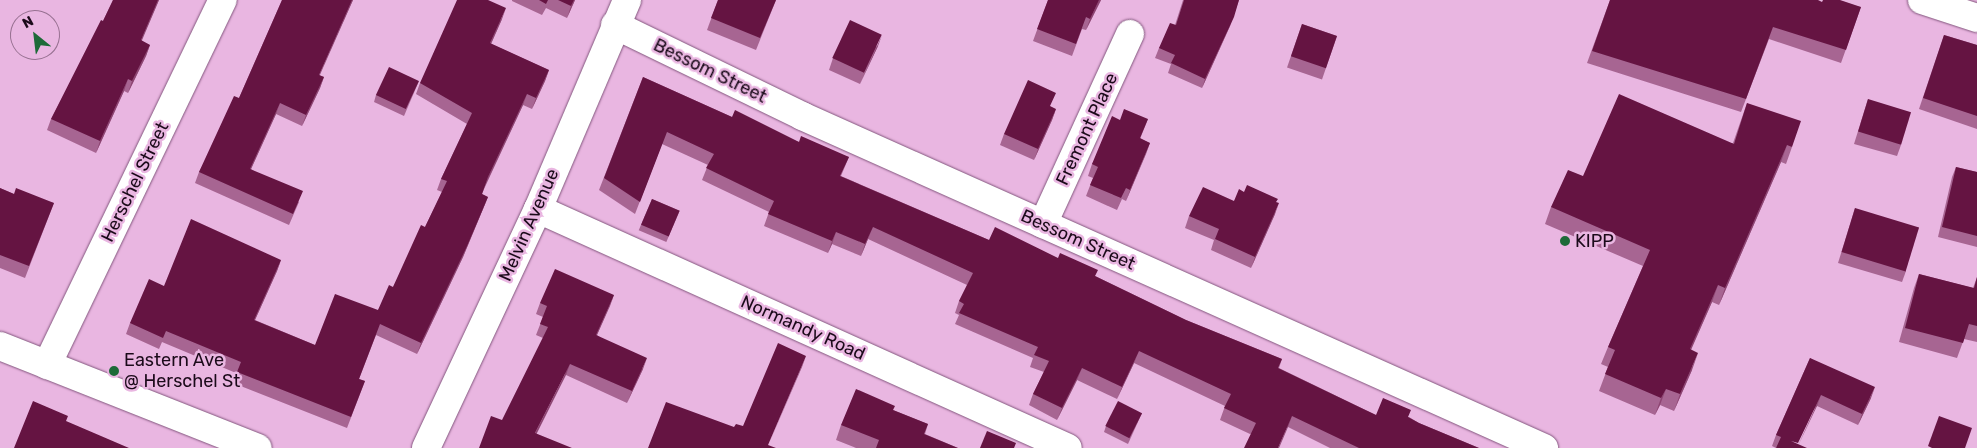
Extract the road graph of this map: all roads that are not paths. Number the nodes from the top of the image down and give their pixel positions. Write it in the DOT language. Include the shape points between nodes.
graph roads {
  1 [pos="223,0"];
  2 [pos="627,0"];
  3 [pos="1922,0"];
  4 [pos="1977,18"];
  5 [pos="615,25"];
  6 [pos="1130,34"];
  7 [pos="538,209"];
  8 [pos="1043,224"];
  9 [pos="2,352"];
  10 [pos="47,365"];
  11 [pos="257,448"];
  12 [pos="426,448"];
  13 [pos="1068,448"];
  14 [pos="1544,448"];
  1 -- 10 [label="street, Herschel Street"];
  2 -- 5 [label="street, Melvin Avenue"];
  3 -- 4 [label="street"];
  5 -- 7 [label="street, Melvin Avenue"];
  5 -- 8 [label="street, Bessom Street" via="802,116"];
  6 -- 8 [label="street, Fremont Place"];
  7 -- 12 [label="street, Melvin Avenue"];
  7 -- 13 [label="street, Normandy Road"];
  8 -- 14 [label="street, Bessom Street"];
  9 -- 10 [label="street"];
  10 -- 11 [label="street"];
}
